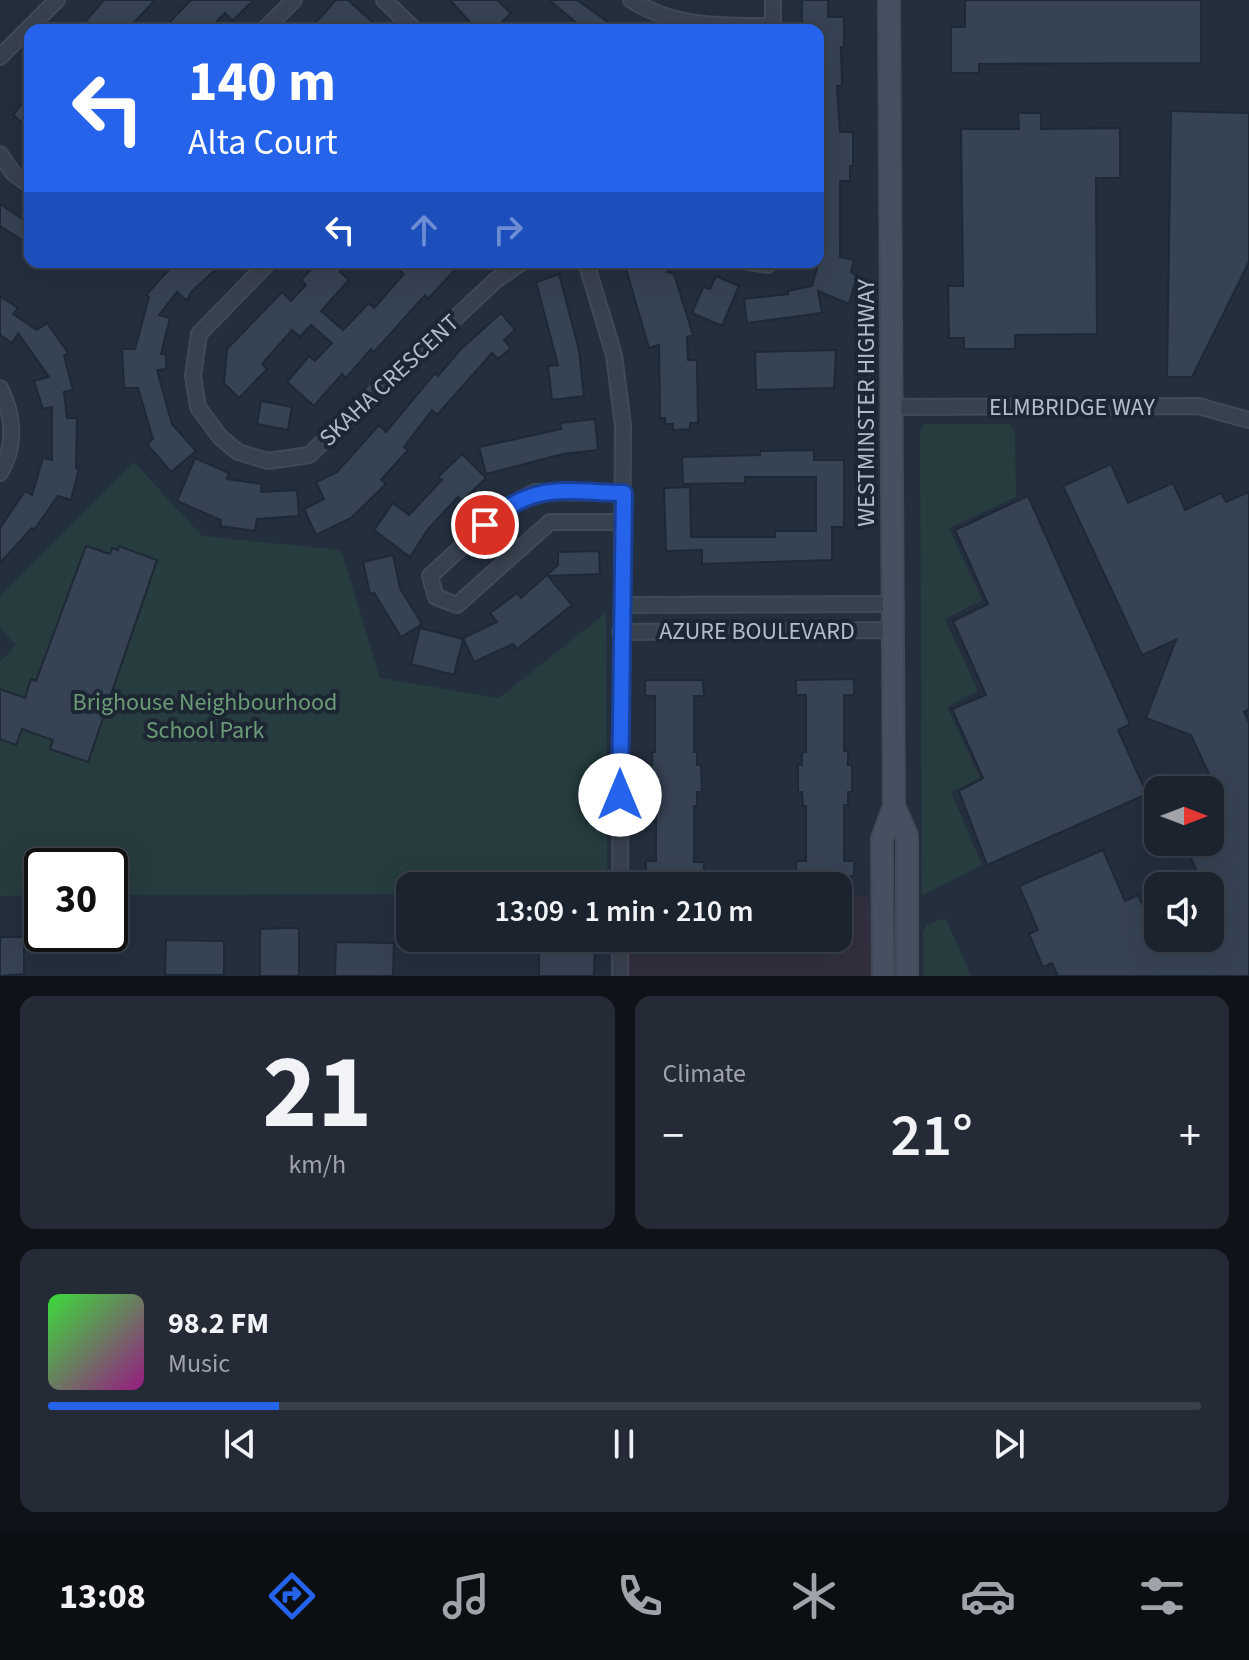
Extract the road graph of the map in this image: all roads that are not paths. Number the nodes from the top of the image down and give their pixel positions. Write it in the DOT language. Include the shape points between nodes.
graph roads {
  1 [pos="57,0"];
  2 [pos="294,0"];
  3 [pos="384,0"];
  4 [pos="631,0"];
  5 [pos="773,0"];
  6 [pos="889,0"];
  7 [pos="33,24"];
  8 [pos="270,24"];
  9 [pos="409,24"];
  10 [pos="696,24"];
  11 [pos="773,24"];
  12 [pos="24,33"];
  13 [pos="0,57"];
  14 [pos="0,154"];
  15 [pos="24,181"];
  16 [pos="263,268"];
  17 [pos="513,268"];
  18 [pos="588,268"];
  19 [pos="0,388"];
  20 [pos="893,407"];
  21 [pos="1249,420"];
  22 [pos="0,473"];
  23 [pos="624,493"];
  24 [pos="624,522"];
  25 [pos="892,604"];
  26 [pos="623,605"];
  27 [pos="893,630"];
  28 [pos="620,632"];
  29 [pos="894,806"];
  30 [pos="620,872"];
  31 [pos="620,952"];
  32 [pos="620,976"];
  33 [pos="883,976"];
  34 [pos="907,976"];
  1 -- 7 [label="street"];
  2 -- 8 [label="street"];
  3 -- 9 [label="street"];
  4 -- 10 [label="street"];
  5 -- 11 [label="street"];
  6 -- 20 [label="main road, WESTMINSTER HIGHWAY"];
  12 -- 13 [label="street"];
  14 -- 15 [label="street"];
  16 -- 17 [label="street, SKAHA CRESCENT" via="199,334 193,376 198,407 220,437 238,452 268,461 309,455"];
  18 -- 23 [label="street" via="618,378"];
  19 -- 22 [label="street" via="11,434"];
  20 -- 21 [label="street, ELMBRIDGE WAY" via="1198,406"];
  20 -- 25 [label="main road, WESTMINSTER HIGHWAY"];
  23 -- 24 [label="street"];
  23 -- 24 [label="street" via="535,492 504,508 430,576 436,597 457,605 550,522"];
  24 -- 26 [label="street"];
  25 -- 26 [label="street"];
  25 -- 27 [label="main road, WESTMINSTER HIGHWAY"];
  26 -- 28 [label="street"];
  27 -- 28 [label="street, AZURE BOULEVARD"];
  27 -- 29 [label="main road, WESTMINSTER HIGHWAY"];
  28 -- 30 [label="street"];
  29 -- 33 [label="main road, WESTMINSTER HIGHWAY" via="882,839"];
  29 -- 34 [label="main road, WESTMINSTER HIGHWAY" via="907,836"];
  31 -- 32 [label="street"];
}
